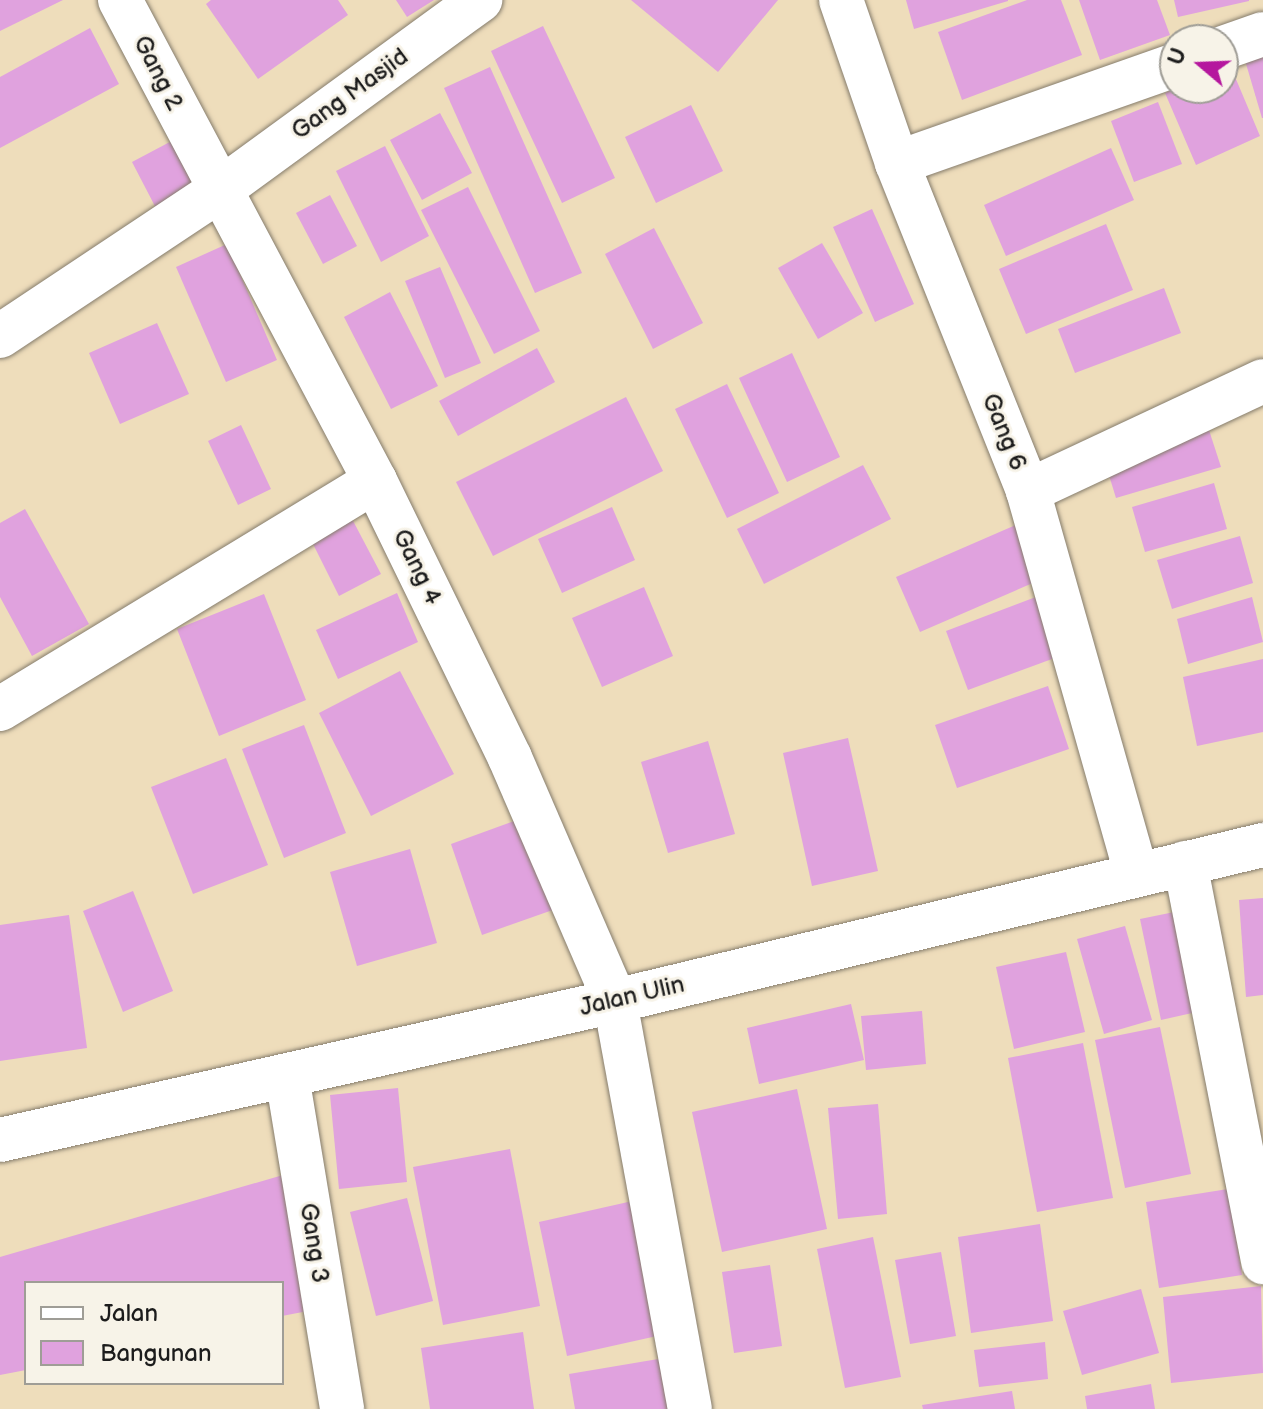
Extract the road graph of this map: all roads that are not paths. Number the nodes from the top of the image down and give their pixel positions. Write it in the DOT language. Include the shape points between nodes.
graph roads {
  1 [pos="120,0"];
  2 [pos="480,0"];
  3 [pos="841,0"];
  4 [pos="1263,34"];
  5 [pos="1239,42"];
  6 [pos="1159,71"];
  7 [pos="195,146"];
  8 [pos="897,163"];
  9 [pos="221,189"];
  10 [pos="0,336"];
  11 [pos="1263,381"];
  12 [pos="375,481"];
  13 [pos="1028,491"];
  14 [pos="0,709"];
  15 [pos="1263,845"];
  16 [pos="1185,863"];
  17 [pos="1137,875"];
  18 [pos="615,1001"];
  19 [pos="287,1076"];
  20 [pos="0,1140"];
  21 [pos="1261,1242"];
  22 [pos="342,1409"];
  23 [pos="690,1409"];
  1 -- 7 [label="street, Gang 2"];
  2 -- 9 [label="street, Gang Masjid"];
  3 -- 8 [label="street, Gang 6"];
  4 -- 5 [label="street"];
  6 -- 8 [label="street"];
  7 -- 9 [label="street, Gang 4"];
  8 -- 13 [label="street, Gang 6"];
  9 -- 10 [label="street, Gang Masjid"];
  9 -- 12 [label="street, Gang 4"];
  11 -- 13 [label="street"];
  12 -- 14 [label="street"];
  12 -- 18 [label="street, Gang 4" via="510,758"];
  13 -- 17 [label="street, Gang 6"];
  15 -- 16 [label="street, Jalan Ulin"];
  16 -- 17 [label="street, Jalan Ulin"];
  16 -- 21 [label="street"];
  17 -- 18 [label="street, Jalan Ulin"];
  18 -- 19 [label="street, Jalan Ulin"];
  18 -- 23 [label="street, Gang 4"];
  19 -- 20 [label="street, Jalan Ulin"];
  19 -- 22 [label="street, Gang 3"];
}
